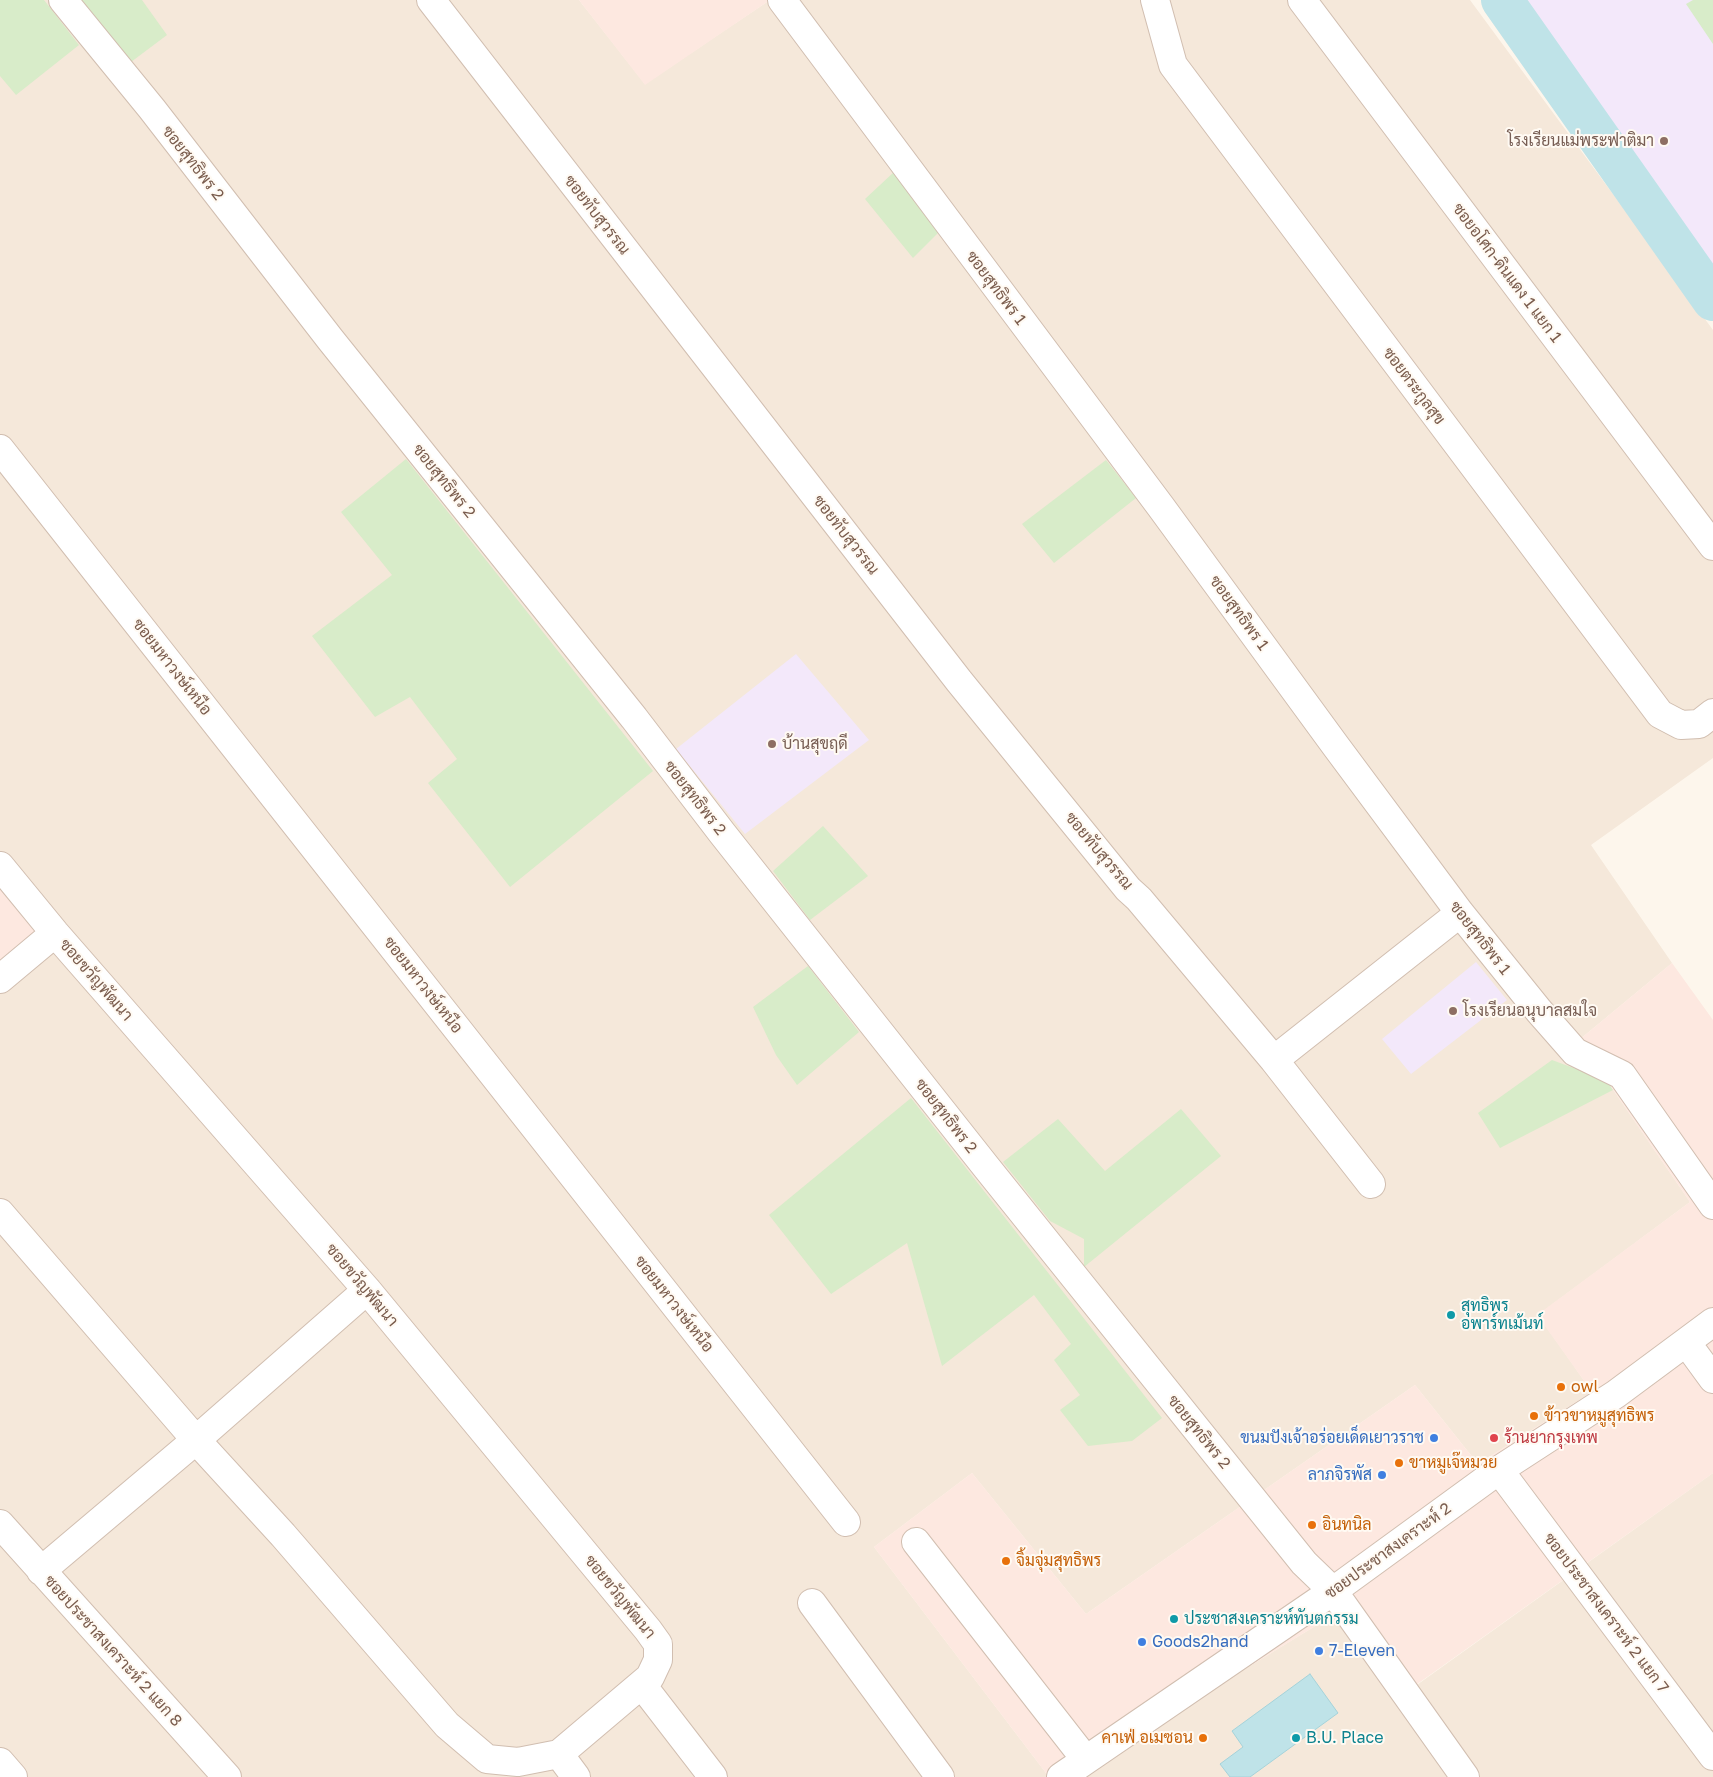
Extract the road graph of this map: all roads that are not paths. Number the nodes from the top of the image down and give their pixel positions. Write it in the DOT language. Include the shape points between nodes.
graph roads {
  1 [pos="63,0"];
  2 [pos="431,0"];
  3 [pos="782,0"];
  4 [pos="1155,0"];
  5 [pos="1302,0"];
  6 [pos="0,448"];
  7 [pos="1713,546"];
  8 [pos="1713,714"];
  9 [pos="0,866"];
  10 [pos="1460,913"];
  11 [pos="55,933"];
  12 [pos="0,979"];
  13 [pos="1274,1060"];
  14 [pos="1371,1184"];
  15 [pos="1713,1205"];
  16 [pos="0,1214"];
  17 [pos="367,1290"];
  18 [pos="1713,1322"];
  19 [pos="1686,1342"];
  20 [pos="1713,1379"];
  21 [pos="196,1440"];
  22 [pos="1499,1470"];
  23 [pos="846,1522"];
  24 [pos="6,1542"];
  25 [pos="916,1542"];
  26 [pos="41,1571"];
  27 [pos="1333,1591"];
  28 [pos="812,1603"];
  29 [pos="642,1685"];
  30 [pos="560,1754"];
  31 [pos="1713,1756"];
  32 [pos="0,1762"];
  33 [pos="1073,1771"];
  34 [pos="13,1777"];
  35 [pos="228,1777"];
  36 [pos="576,1777"];
  37 [pos="713,1777"];
  38 [pos="940,1777"];
  39 [pos="1465,1777"];
  1 -- 27 [label="street, ซอยสุทธิพร 2" via="1005,1191 1304,1563"];
  2 -- 13 [label="street, ซอยทับสุวรรณ" via="959,682 1128,889"];
  3 -- 10 [label="street, ซอยสุทธิพร 1" via="1167,514"];
  4 -- 8 [label="street, ซอยตระกูลสุข" via="1173,65 1660,714 1682,725 1699,724"];
  5 -- 7 [label="street, ซอยอโศก-ดินแดง 1 แยก 1"];
  6 -- 23 [label="street, ซอยมหาวงษ์เหนือ"];
  9 -- 11 [label="street, ซอยขวัญพัฒนา"];
  10 -- 13 [label="street"];
  10 -- 15 [label="street, ซอยสุทธิพร 1" via="1575,1052 1622,1075"];
  11 -- 12 [label="street"];
  11 -- 17 [label="street, ซอยขวัญพัฒนา"];
  13 -- 14 [label="street, ซอยทับสุวรรณ"];
  16 -- 21 [label="street, ซอยขวัญพัฒนา"];
  17 -- 21 [label="street"];
  17 -- 29 [label="street, ซอยขวัญพัฒนา" via="658,1644 658,1660"];
  18 -- 19 [label="street, ซอยประชาสงเคราะห์ 2"];
  19 -- 20 [label="street"];
  19 -- 22 [label="street, ซอยประชาสงเคราะห์ 2" via="1616,1394"];
  21 -- 26 [label="street"];
  21 -- 30 [label="street, ซอยขวัญพัฒนา" via="454,1730 487,1759 518,1762"];
  22 -- 27 [label="street, ซอยประชาสงเคราะห์ 2"];
  22 -- 31 [label="street, ซอยประชาสงเคราะห์ 2 แยก 7"];
  24 -- 26 [label="street, ซอยประชาสงเคราะห์ 2 แยก 8"];
  25 -- 33 [label="street"];
  26 -- 35 [label="street, ซอยประชาสงเคราะห์ 2 แยก 8"];
  27 -- 33 [label="street, ซอยประชาสงเคราะห์ 2"];
  27 -- 39 [label="street, ซอยสุทธิพร 2"];
  28 -- 38 [label="street"];
  29 -- 30 [label="street, ซอยขวัญพัฒนา"];
  29 -- 37 [label="street"];
  30 -- 36 [label="street"];
  32 -- 34 [label="street"];
}
